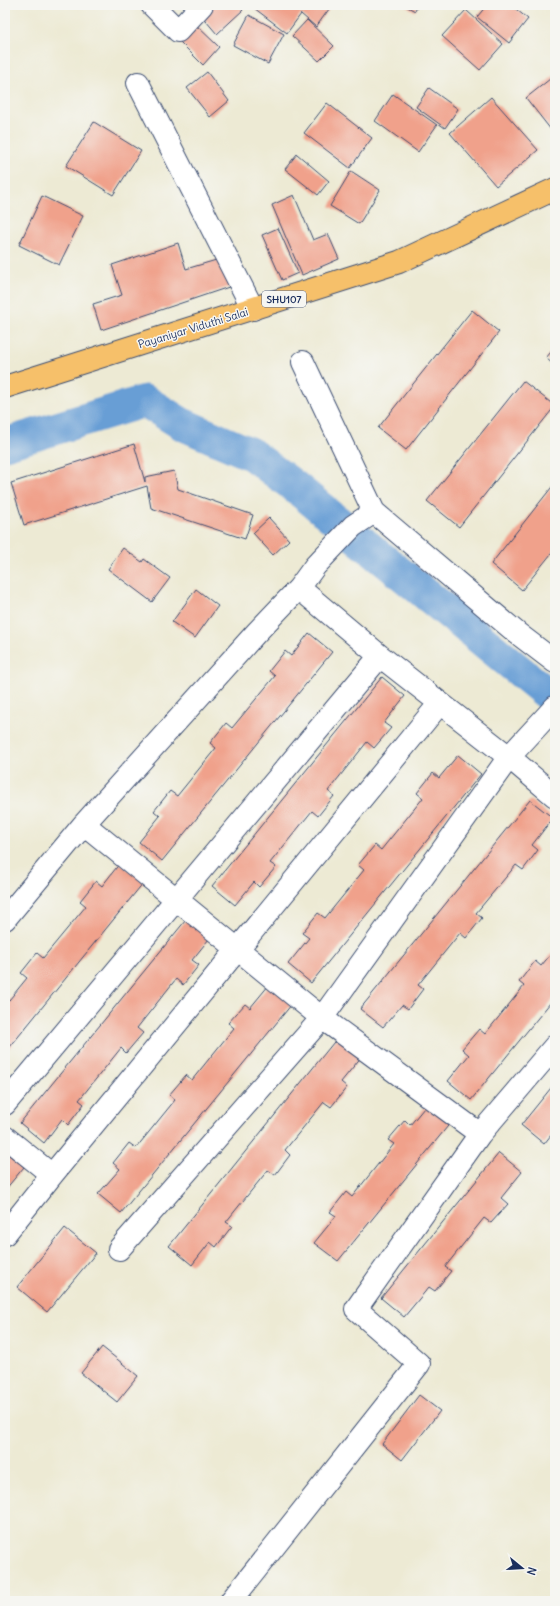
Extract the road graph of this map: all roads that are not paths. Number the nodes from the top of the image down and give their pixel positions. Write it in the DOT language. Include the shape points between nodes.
graph roads {
  1 [pos="152,5"];
  2 [pos="202,5"];
  3 [pos="138,82"];
  4 [pos="555,189"];
  5 [pos="253,309"];
  6 [pos="302,362"];
  7 [pos="5,387"];
  8 [pos="374,512"];
  9 [pos="299,588"];
  10 [pos="380,656"];
  11 [pos="555,662"];
  12 [pos="440,703"];
  13 [pos="555,707"];
  14 [pos="515,750"];
  15 [pos="555,796"];
  16 [pos="84,824"];
  17 [pos="177,900"];
  18 [pos="5,919"];
  19 [pos="238,949"];
  20 [pos="322,1018"];
  21 [pos="555,1046"];
  22 [pos="5,1104"];
  23 [pos="480,1134"];
  24 [pos="5,1137"];
  25 [pos="52,1175"];
  26 [pos="5,1234"];
  27 [pos="119,1249"];
  28 [pos="231,1601"];
  1 -- 2 [label="street" via="178,31"];
  3 -- 5 [label="street"];
  4 -- 5 [label="main road, Payaniyar Viduthi Salai / SHU107" via="399,262"];
  5 -- 7 [label="main road, Payaniyar Viduthi Salai / SHU107"];
  6 -- 8 [label="street"];
  8 -- 9 [label="street" via="353,526 315,566"];
  8 -- 11 [label="street"];
  9 -- 10 [label="street"];
  9 -- 16 [label="street"];
  10 -- 12 [label="street"];
  10 -- 17 [label="street"];
  12 -- 14 [label="street"];
  12 -- 19 [label="street"];
  13 -- 14 [label="street"];
  14 -- 15 [label="street"];
  14 -- 20 [label="street"];
  16 -- 17 [label="street"];
  16 -- 18 [label="street"];
  17 -- 19 [label="street"];
  17 -- 22 [label="street"];
  19 -- 20 [label="street"];
  19 -- 25 [label="street"];
  20 -- 23 [label="street"];
  20 -- 27 [label="street"];
  21 -- 23 [label="street"];
  23 -- 28 [label="street" via="356,1309 419,1364"];
  24 -- 25 [label="street"];
  25 -- 26 [label="street"];
}
